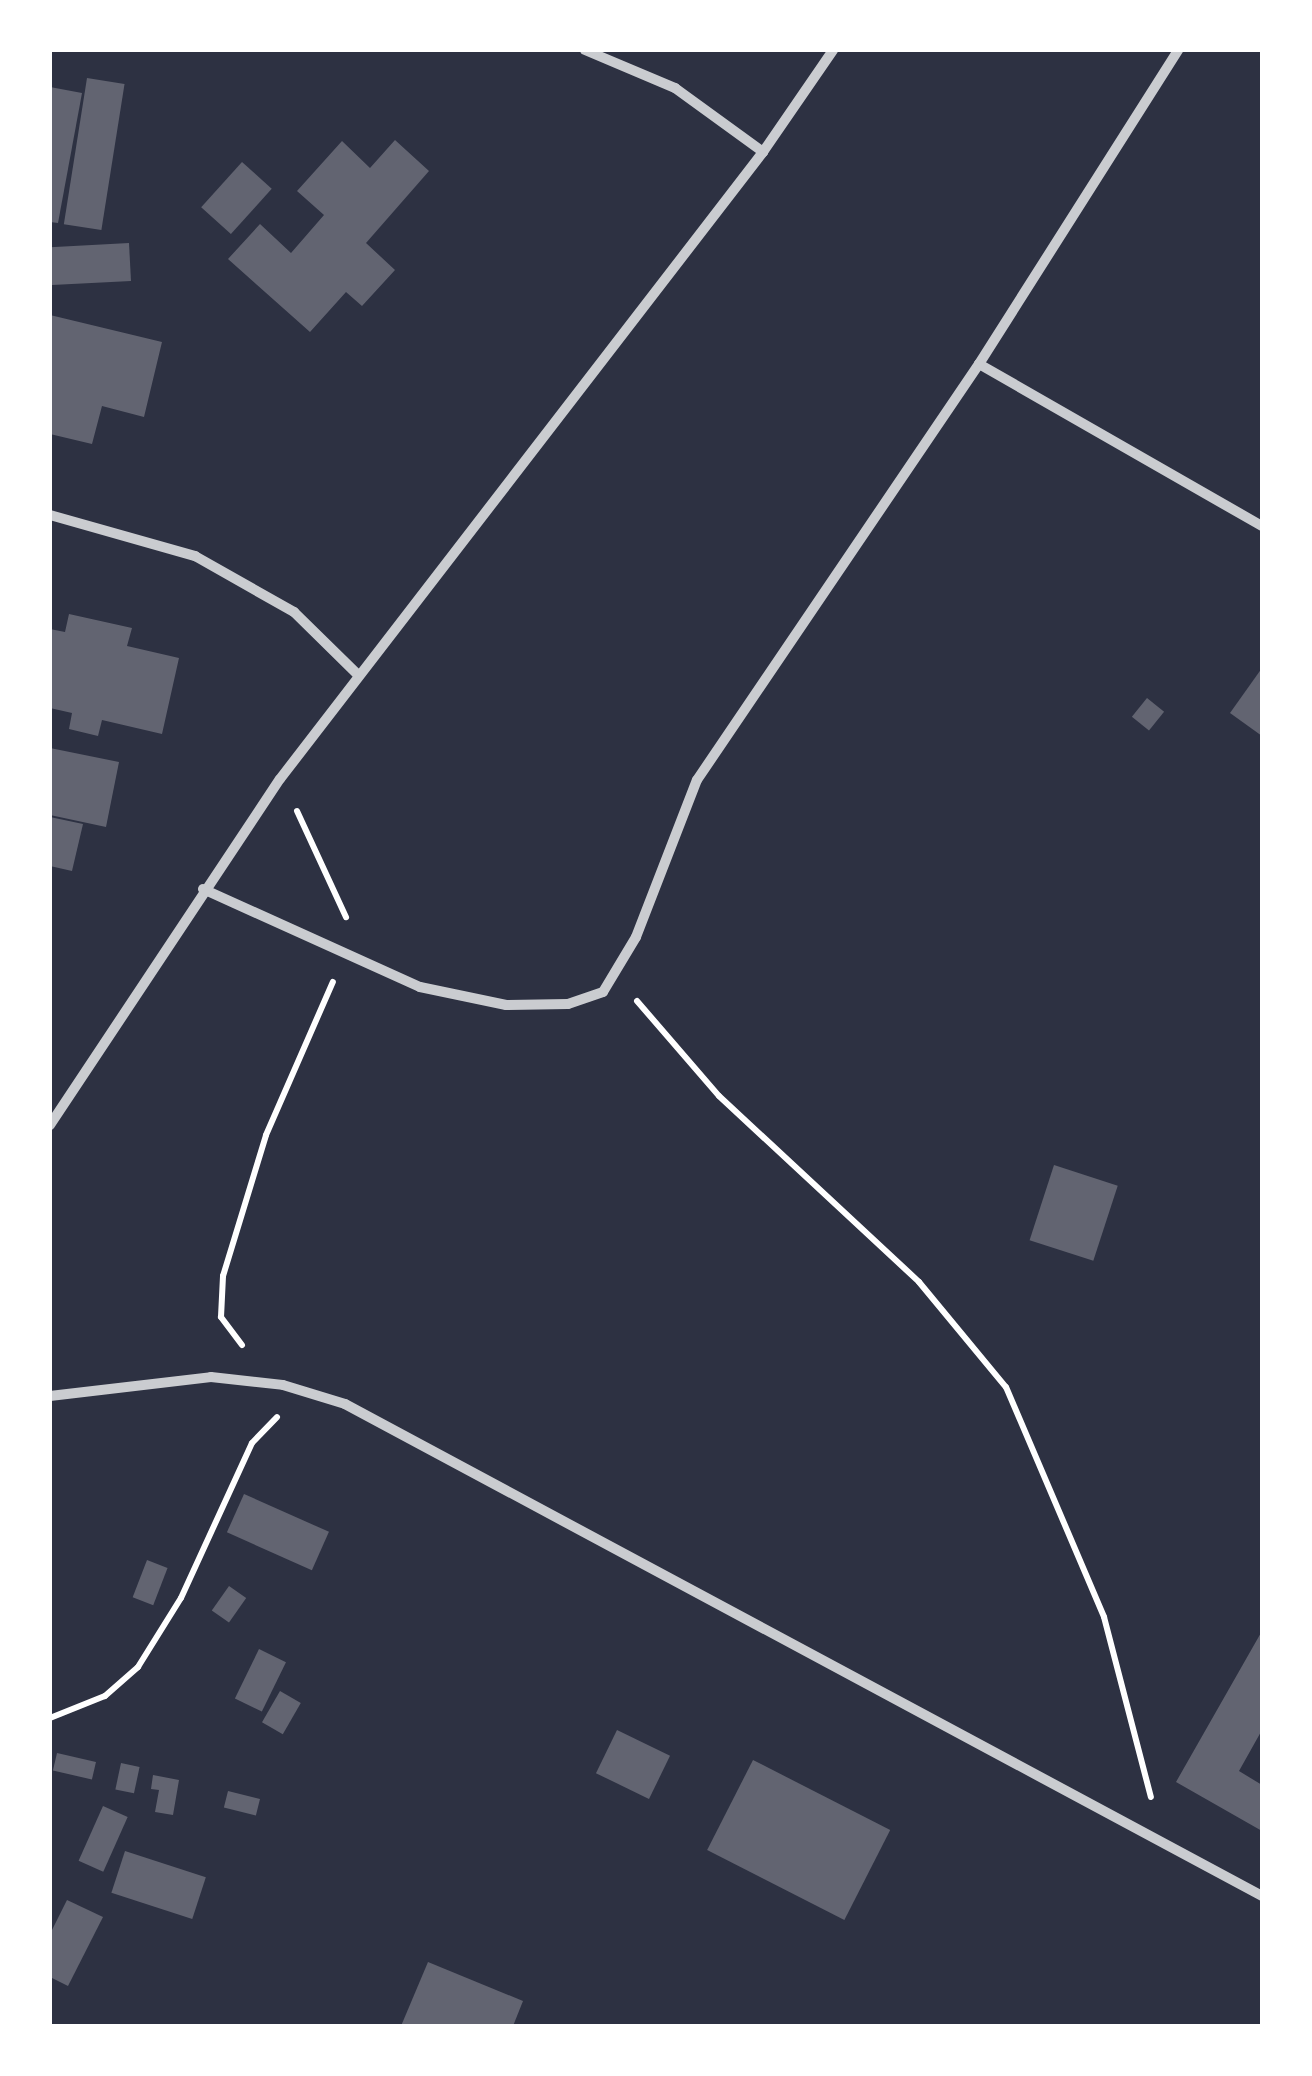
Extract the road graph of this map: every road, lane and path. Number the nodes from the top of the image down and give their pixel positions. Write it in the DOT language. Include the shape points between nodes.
graph roads {
  1 [pos="584,50"];
  2 [pos="832,50"];
  3 [pos="1178,50"];
  4 [pos="763,152"];
  5 [pos="979,364"];
  6 [pos="50,516"];
  7 [pos="1262,526"];
  8 [pos="358,674"];
  9 [pos="280,779"];
  10 [pos="203,889"];
  11 [pos="343,957"];
  12 [pos="618,975"];
  13 [pos="50,1125"];
  14 [pos="283,1385"];
  15 [pos="311,1394"];
  16 [pos="50,1396"];
  17 [pos="50,1718"];
  18 [pos="1160,1843"];
  19 [pos="1262,1896"];
  1 -- 4 [label="street" via="675,88"];
  2 -- 4 [label="street"];
  3 -- 5 [label="street"];
  4 -- 8 [label="street"];
  5 -- 7 [label="street"];
  5 -- 12 [label="street" via="697,780"];
  6 -- 8 [label="street" via="195,556 294,612"];
  8 -- 9 [label="street"];
  9 -- 10 [label="street"];
  9 -- 11 [label="path" via="345,906"];
  10 -- 11 [label="street"];
  10 -- 13 [label="street"];
  11 -- 12 [label="street" via="420,988 506,1005 568,1004 603,992"];
  11 -- 14 [label="path" via="266,1135 219,1303 226,1330"];
  12 -- 18 [label="path" via="684,1060 919,1282 1006,1388 1104,1617"];
  14 -- 15 [label="street"];
  14 -- 16 [label="street" via="193,1378"];
  15 -- 17 [label="path" via="252,1443 182,1598 124,1684"];
  15 -- 18 [label="street" via="413,1437"];
  18 -- 19 [label="street"];
}
